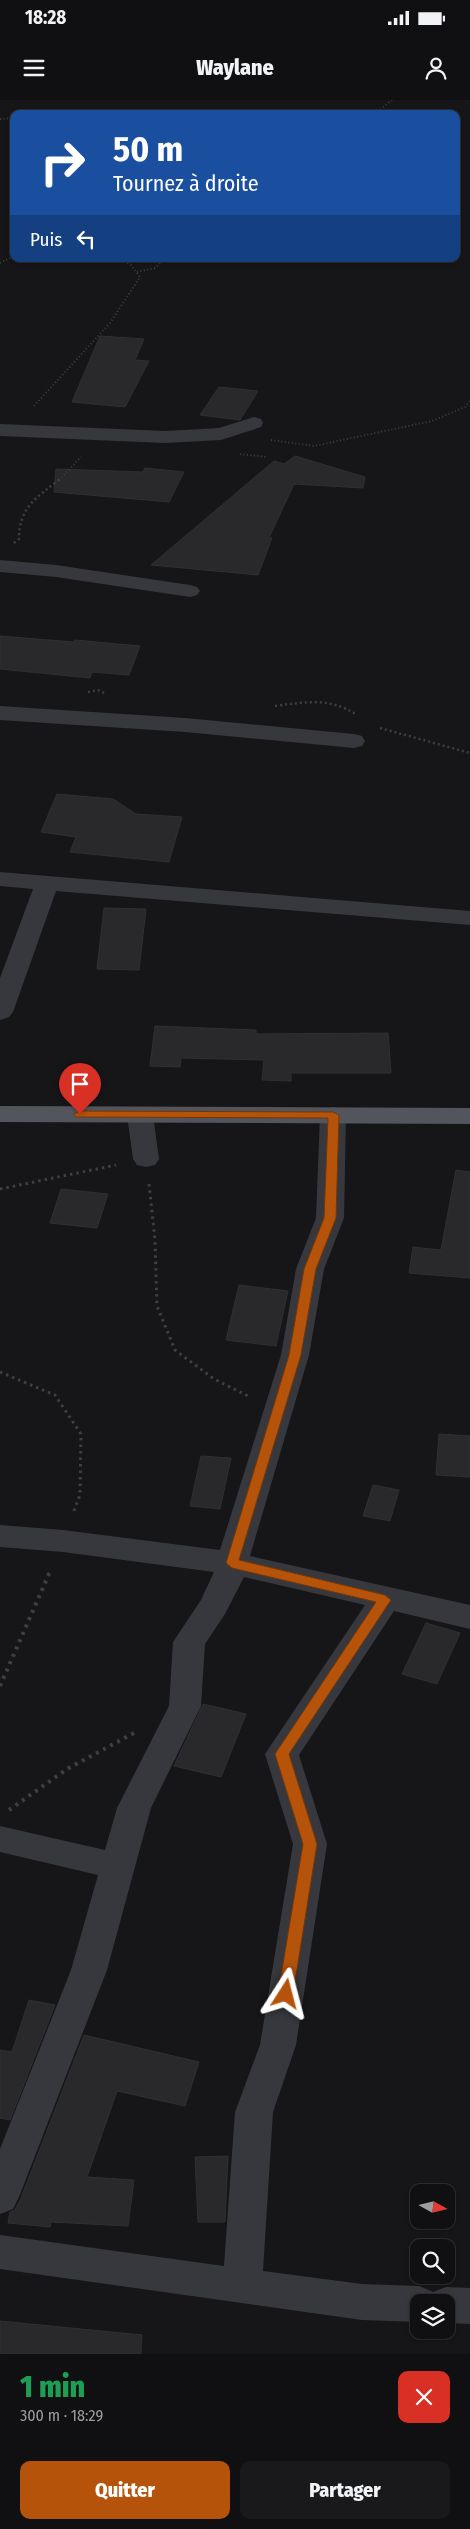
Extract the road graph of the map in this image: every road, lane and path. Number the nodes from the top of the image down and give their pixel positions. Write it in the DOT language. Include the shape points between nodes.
graph roads {
  1 [pos="392,100"];
  2 [pos="380,110"];
  3 [pos="124,262"];
  4 [pos="161,262"];
  5 [pos="136,272"];
  6 [pos="470,401"];
  7 [pos="254,423"];
  8 [pos="5,430"];
  9 [pos="221,434"];
  10 [pos="74,470"];
  11 [pos="5,557"];
  12 [pos="190,591"];
  13 [pos="317,699"];
  14 [pos="0,713"];
  15 [pos="359,717"];
  16 [pos="378,728"];
  17 [pos="354,742"];
  18 [pos="470,753"];
  19 [pos="0,879"];
  20 [pos="47,883"];
  21 [pos="470,918"];
  22 [pos="0,1012"];
  23 [pos="0,1114"];
  24 [pos="140,1115"];
  25 [pos="333,1115"];
  26 [pos="470,1116"];
  27 [pos="146,1159"];
  28 [pos="0,1189"];
  29 [pos="278,1410"];
  30 [pos="0,1536"];
  31 [pos="232,1563"];
  32 [pos="385,1600"];
  33 [pos="470,1617"];
  34 [pos="185,1706"];
  35 [pos="4,1825"];
  36 [pos="118,1866"];
  37 [pos="0,2197"];
  38 [pos="0,2252"];
  39 [pos="242,2287"];
  40 [pos="410,2304"];
  41 [pos="455,2305"];
  42 [pos="470,2306"];
  1 -- 2 [label="path"];
  3 -- 5 [label="path"];
  4 -- 5 [label="path" via="155,268"];
  5 -- 8 [label="path" via="140,277 110,322 36,404"];
  6 -- 9 [label="path" via="465,407 432,421 314,446"];
  7 -- 9 [label="street"];
  8 -- 9 [label="street" via="165,437"];
  10 -- 11 [label="path" via="27,506 17,527 19,539"];
  11 -- 12 [label="street" via="56,571"];
  13 -- 15 [label="path" via="336,703"];
  14 -- 17 [label="street" via="176,724"];
  16 -- 18 [label="path"];
  19 -- 20 [label="street"];
  20 -- 21 [label="street"];
  20 -- 22 [label="street"];
  23 -- 24 [label="main road"];
  24 -- 25 [label="main road"];
  24 -- 27 [label="street"];
  25 -- 26 [label="main road"];
  25 -- 29 [label="street" via="330,1218 310,1269 295,1355"];
  27 -- 28 [label="path"];
  27 -- 29 [label="path" via="155,1240 157,1306 175,1350 214,1379"];
  29 -- 31 [label="street"];
  30 -- 31 [label="street"];
  31 -- 32 [label="street"];
  31 -- 34 [label="street" via="214,1606 189,1642"];
  32 -- 33 [label="street"];
  32 -- 39 [label="street" via="282,1754 310,1844 278,2045 254,2112"];
  34 -- 35 [label="path" via="67,1769"];
  34 -- 36 [label="street" via="134,1808"];
  35 -- 36 [label="street"];
  36 -- 37 [label="street" via="90,1970"];
  38 -- 39 [label="street"];
  39 -- 40 [label="street" via="362,2302"];
  41 -- 42 [label="street"];
}
